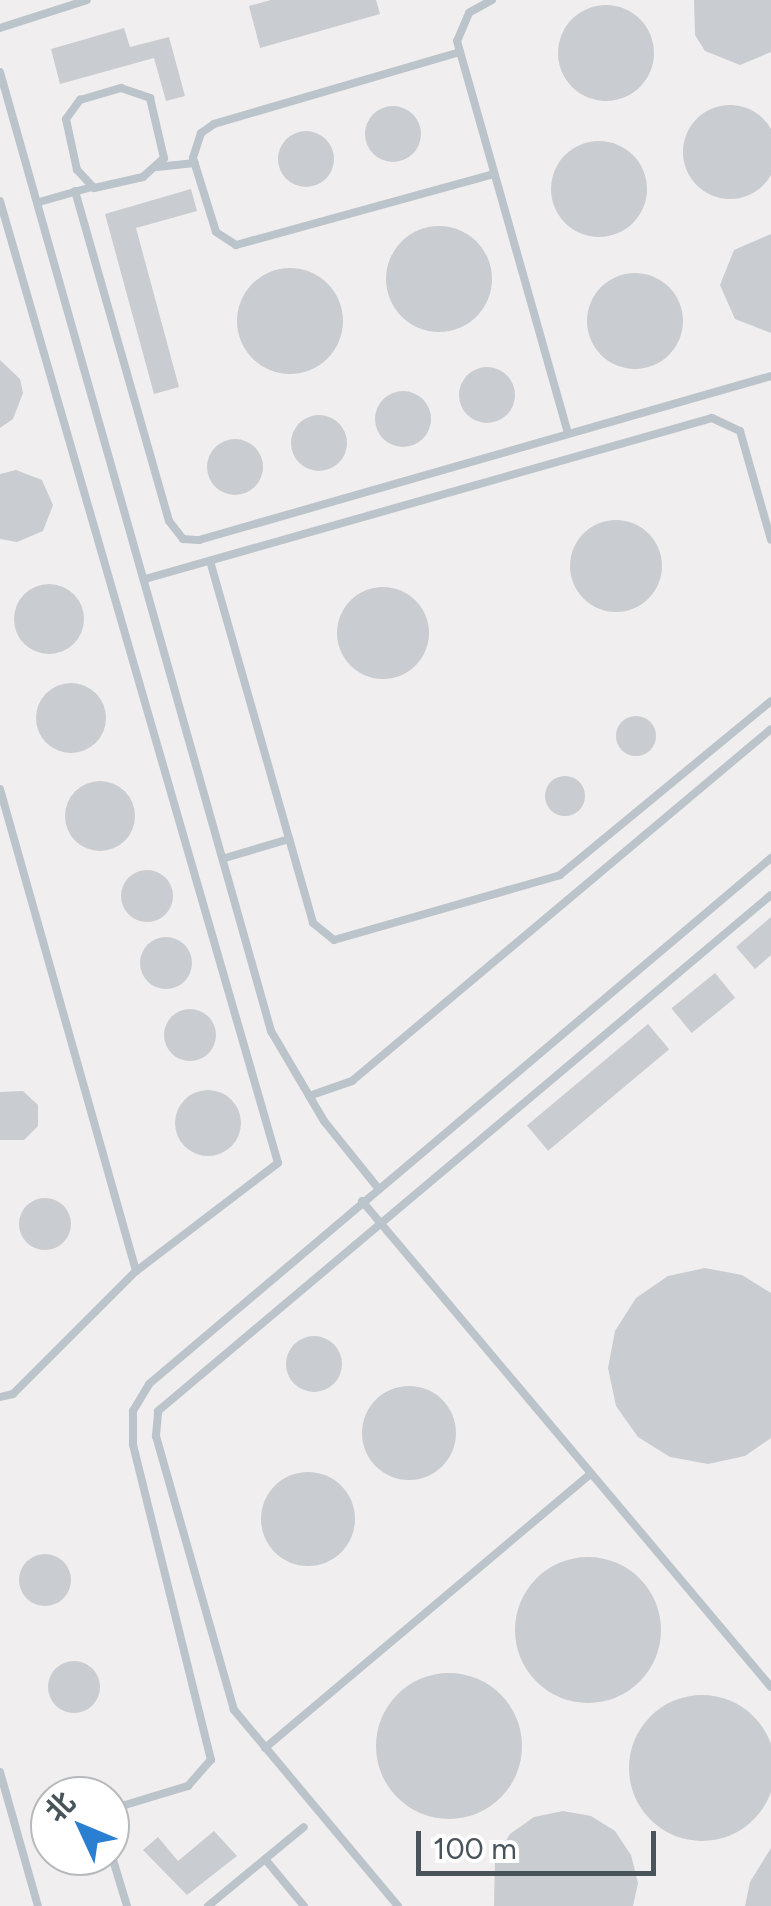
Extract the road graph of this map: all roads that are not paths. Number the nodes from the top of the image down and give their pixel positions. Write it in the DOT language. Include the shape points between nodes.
graph roads {
  1 [pos="88,0"];
  2 [pos="490,0"];
  3 [pos="0,28"];
  4 [pos="460,52"];
  5 [pos="0,72"];
  6 [pos="195,163"];
  7 [pos="157,167"];
  8 [pos="494,174"];
  9 [pos="92,187"];
  10 [pos="75,191"];
  11 [pos="0,201"];
  12 [pos="39,202"];
  13 [pos="771,376"];
  14 [pos="568,434"];
  15 [pos="771,540"];
  16 [pos="210,560"];
  17 [pos="145,579"];
  18 [pos="771,702"];
  19 [pos="771,728"];
  20 [pos="0,789"];
  21 [pos="289,839"];
  22 [pos="225,858"];
  23 [pos="771,858"];
  24 [pos="771,896"];
  25 [pos="309,1096"];
  26 [pos="378,1188"];
  27 [pos="362,1202"];
  28 [pos="380,1223"];
  29 [pos="136,1272"];
  30 [pos="0,1398"];
  31 [pos="591,1473"];
  32 [pos="771,1686"];
  33 [pos="265,1748"];
  34 [pos="0,1772"];
  35 [pos="130,1803"];
  36 [pos="304,1827"];
  37 [pos="264,1860"];
  38 [pos="118,1876"];
  39 [pos="38,1906"];
  40 [pos="127,1906"];
  41 [pos="208,1906"];
  42 [pos="304,1906"];
  43 [pos="398,1906"];
  1 -- 3 [label="lane"];
  2 -- 4 [label="lane" via="462,22"];
  4 -- 6 [label="lane" via="214,124 195,142"];
  4 -- 8 [label="lane"];
  5 -- 12 [label="lane"];
  6 -- 7 [label="lane"];
  6 -- 8 [label="lane" via="216,232 236,245"];
  7 -- 9 [label="lane" via="143,177"];
  7 -- 9 [label="lane" via="165,150 150,98 127,88 80,100 68,111 66,128 78,170"];
  8 -- 14 [label="lane"];
  9 -- 10 [label="lane"];
  10 -- 12 [label="lane"];
  10 -- 14 [label="lane" via="168,521 183,540"];
  11 -- 29 [label="lane" via="278,1163"];
  12 -- 17 [label="lane"];
  13 -- 14 [label="lane"];
  15 -- 16 [label="lane" via="740,431 712,418"];
  16 -- 17 [label="lane"];
  16 -- 21 [label="lane"];
  17 -- 22 [label="lane"];
  18 -- 21 [label="lane" via="560,876 346,940 325,938 313,923"];
  19 -- 25 [label="lane" via="352,1081"];
  20 -- 29 [label="lane"];
  21 -- 22 [label="lane"];
  22 -- 25 [label="lane" via="271,1031"];
  23 -- 26 [label="lane"];
  24 -- 28 [label="lane"];
  25 -- 26 [label="lane"];
  26 -- 27 [label="lane"];
  27 -- 28 [label="lane"];
  27 -- 35 [label="lane" via="164,1368 139,1398 133,1444 212,1760 188,1786"];
  28 -- 31 [label="lane"];
  28 -- 33 [label="lane" via="156,1418 229,1699"];
  29 -- 30 [label="lane" via="14,1394"];
  31 -- 32 [label="lane"];
  31 -- 33 [label="lane"];
  33 -- 43 [label="lane"];
  34 -- 39 [label="lane"];
  36 -- 37 [label="lane"];
  37 -- 41 [label="lane"];
  37 -- 42 [label="lane"];
  38 -- 40 [label="lane"];
}
